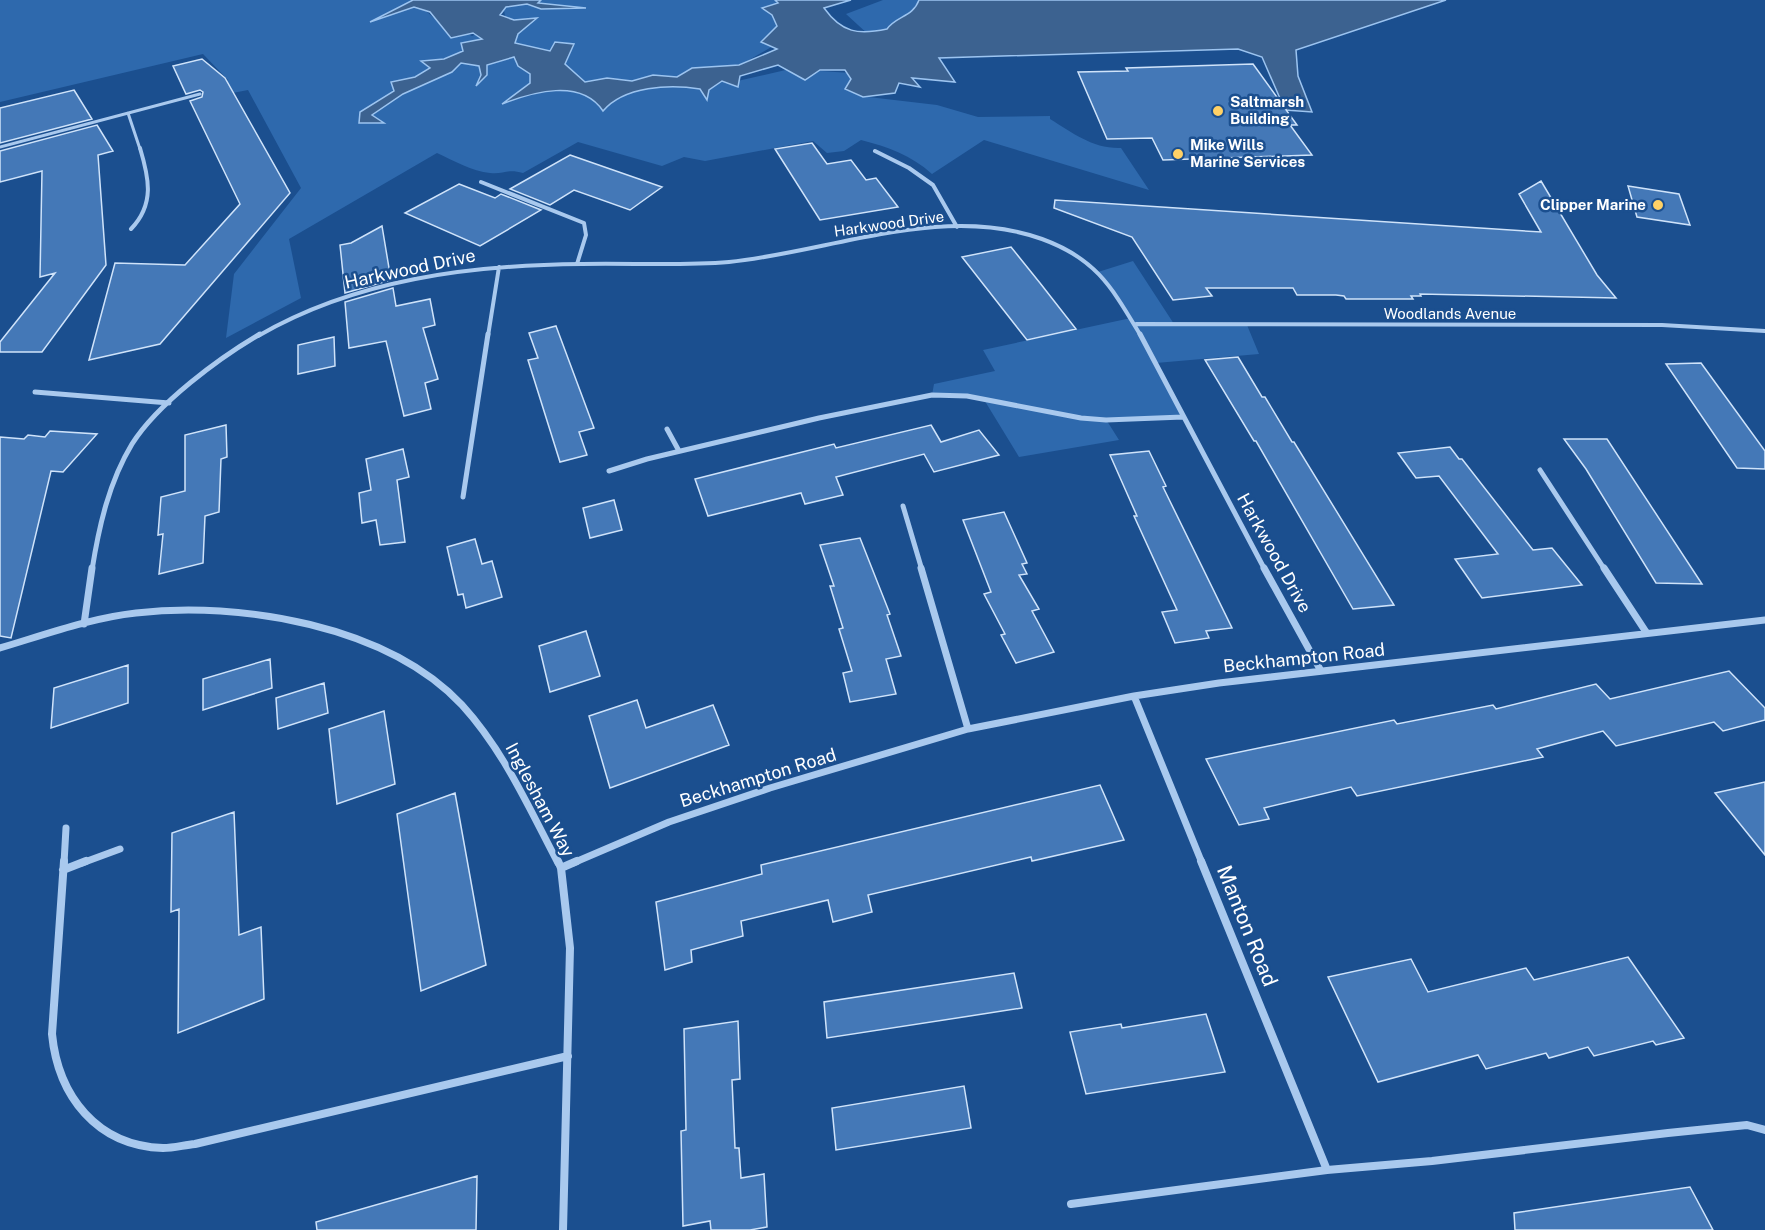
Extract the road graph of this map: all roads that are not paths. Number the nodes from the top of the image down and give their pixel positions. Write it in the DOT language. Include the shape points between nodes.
graph roads {
  1 [pos="200,94"];
  2 [pos="128,113"];
  3 [pos="0,147"];
  4 [pos="875,151"];
  5 [pos="481,182"];
  6 [pos="957,227"];
  7 [pos="131,229"];
  8 [pos="577,264"];
  9 [pos="499,267"];
  10 [pos="1136,324"];
  11 [pos="1765,331"];
  12 [pos="34,392"];
  13 [pos="169,403"];
  14 [pos="1184,417"];
  15 [pos="667,429"];
  16 [pos="679,451"];
  17 [pos="1540,470"];
  18 [pos="609,471"];
  19 [pos="463,497"];
  20 [pos="903,506"];
  21 [pos="1765,620"];
  22 [pos="84,624"];
  23 [pos="1646,632"];
  24 [pos="0,648"];
  25 [pos="1321,671"];
  26 [pos="1134,696"];
  27 [pos="968,729"];
  28 [pos="66,828"];
  29 [pos="120,849"];
  30 [pos="561,868"];
  31 [pos="63,870"];
  32 [pos="568,1056"];
  33 [pos="1765,1130"];
  34 [pos="1327,1170"];
  35 [pos="1071,1204"];
  36 [pos="562,1230"];
  1 -- 2 [label="street"];
  2 -- 3 [label="street"];
  2 -- 7 [label="street" via="150,186 141,222"];
  4 -- 6 [label="street" via="933,185"];
  5 -- 8 [label="street" via="584,223 586,235"];
  6 -- 8 [label="street, Harkwood Drive" via="730,262"];
  6 -- 10 [label="street, Harkwood Drive" via="1009,230 1082,257 1093,265"];
  8 -- 9 [label="street, Harkwood Drive"];
  9 -- 13 [label="street, Harkwood Drive" via="442,273 383,286 310,310 239,348 191,381"];
  9 -- 19 [label="street, Harkwood Drive"];
  10 -- 11 [label="street, Woodlands Avenue" via="1662,325"];
  10 -- 14 [label="street, Harkwood Drive"];
  12 -- 13 [label="street"];
  13 -- 22 [label="street, Harkwood Drive" via="134,441 102,513"];
  14 -- 16 [label="street" via="1106,420 967,396 932,395"];
  14 -- 25 [label="street, Harkwood Drive"];
  15 -- 16 [label="street"];
  16 -- 18 [label="street"];
  17 -- 23 [label="street"];
  20 -- 27 [label="street"];
  21 -- 23 [label="street, Beckhampton Road"];
  22 -- 24 [label="street, Inglesham Way"];
  22 -- 30 [label="street, Inglesham Way" via="135,613 240,612 335,630 384,650 428,676 461,704 500,752"];
  23 -- 25 [label="street, Beckhampton Road"];
  25 -- 26 [label="street, Beckhampton Road"];
  26 -- 27 [label="street, Beckhampton Road"];
  26 -- 34 [label="street, Manton Road"];
  27 -- 30 [label="street, Beckhampton Road" via="680,818"];
  28 -- 31 [label="street"];
  29 -- 31 [label="street"];
  30 -- 32 [label="street, Inglesham Way" via="570,948"];
  31 -- 32 [label="street" via="52,1034 55,1060 74,1101 107,1134 162,1148 195,1144"];
  32 -- 36 [label="street, Inglesham Way"];
  33 -- 34 [label="street" via="1747,1125"];
  34 -- 35 [label="street"];
}
